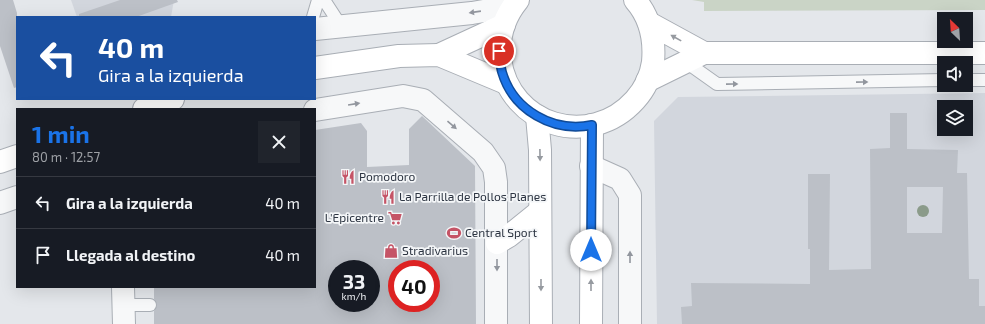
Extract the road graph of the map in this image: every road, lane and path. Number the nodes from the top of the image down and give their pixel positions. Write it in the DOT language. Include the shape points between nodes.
graph roads {
  1 [pos="318,0"];
  2 [pos="324,0"];
  3 [pos="635,0"];
  4 [pos="512,10"];
  5 [pos="313,16"];
  6 [pos="649,23"];
  7 [pos="341,26"];
  8 [pos="316,29"];
  9 [pos="985,53"];
  10 [pos="439,55"];
  11 [pos="695,57"];
  12 [pos="316,68"];
  13 [pos="937,80"];
  14 [pos="973,80"];
  15 [pos="985,80"];
  16 [pos="647,82"];
  17 [pos="506,83"];
  18 [pos="170,100"];
  19 [pos="147,108"];
  20 [pos="316,110"];
  21 [pos="537,116"];
  22 [pos="592,125"];
  23 [pos="16,156"];
  24 [pos="0,162"];
  25 [pos="591,166"];
  26 [pos="16,197"];
  27 [pos="0,203"];
  28 [pos="540,211"];
  29 [pos="497,243"];
  30 [pos="124,305"];
  31 [pos="150,305"];
  32 [pos="496,324"];
  33 [pos="541,324"];
  34 [pos="591,324"];
  35 [pos="630,324"];
  1 -- 5 [label="lane"];
  2 -- 7 [label="lane"];
  3 -- 6 [label="street"];
  4 -- 7 [label="street, one-way"];
  4 -- 10 [label="street"];
  4 -- 17 [label="street" via="499,51"];
  11 -- 6 [label="street, one-way"];
  6 -- 16 [label="street" via="654,52"];
  7 -- 8 [label="street"];
  9 -- 11 [label="street"];
  10 -- 12 [label="street" via="400,56"];
  10 -- 17 [label="street"];
  11 -- 13 [label="lane, one-way" via="717,84"];
  11 -- 16 [label="street"];
  14 -- 15 [label="lane"];
  16 -- 22 [label="street" via="628,108 615,117"];
  17 -- 21 [label="street" via="517,99"];
  18 -- 19 [label="street"];
  20 -- 29 [label="street, one-way" via="403,96 422,100 483,152 494,168"];
  21 -- 22 [label="street" via="552,124 567,127"];
  21 -- 28 [label="street, one-way"];
  22 -- 25 [label="street"];
  23 -- 24 [label="street"];
  34 -- 25 [label="street, one-way"];
  35 -- 25 [label="street, one-way" via="630,195 620,179"];
  26 -- 27 [label="street"];
  28 -- 29 [label="street"];
  28 -- 33 [label="street, one-way"];
  29 -- 32 [label="street, one-way"];
  30 -- 31 [label="lane"];
}
